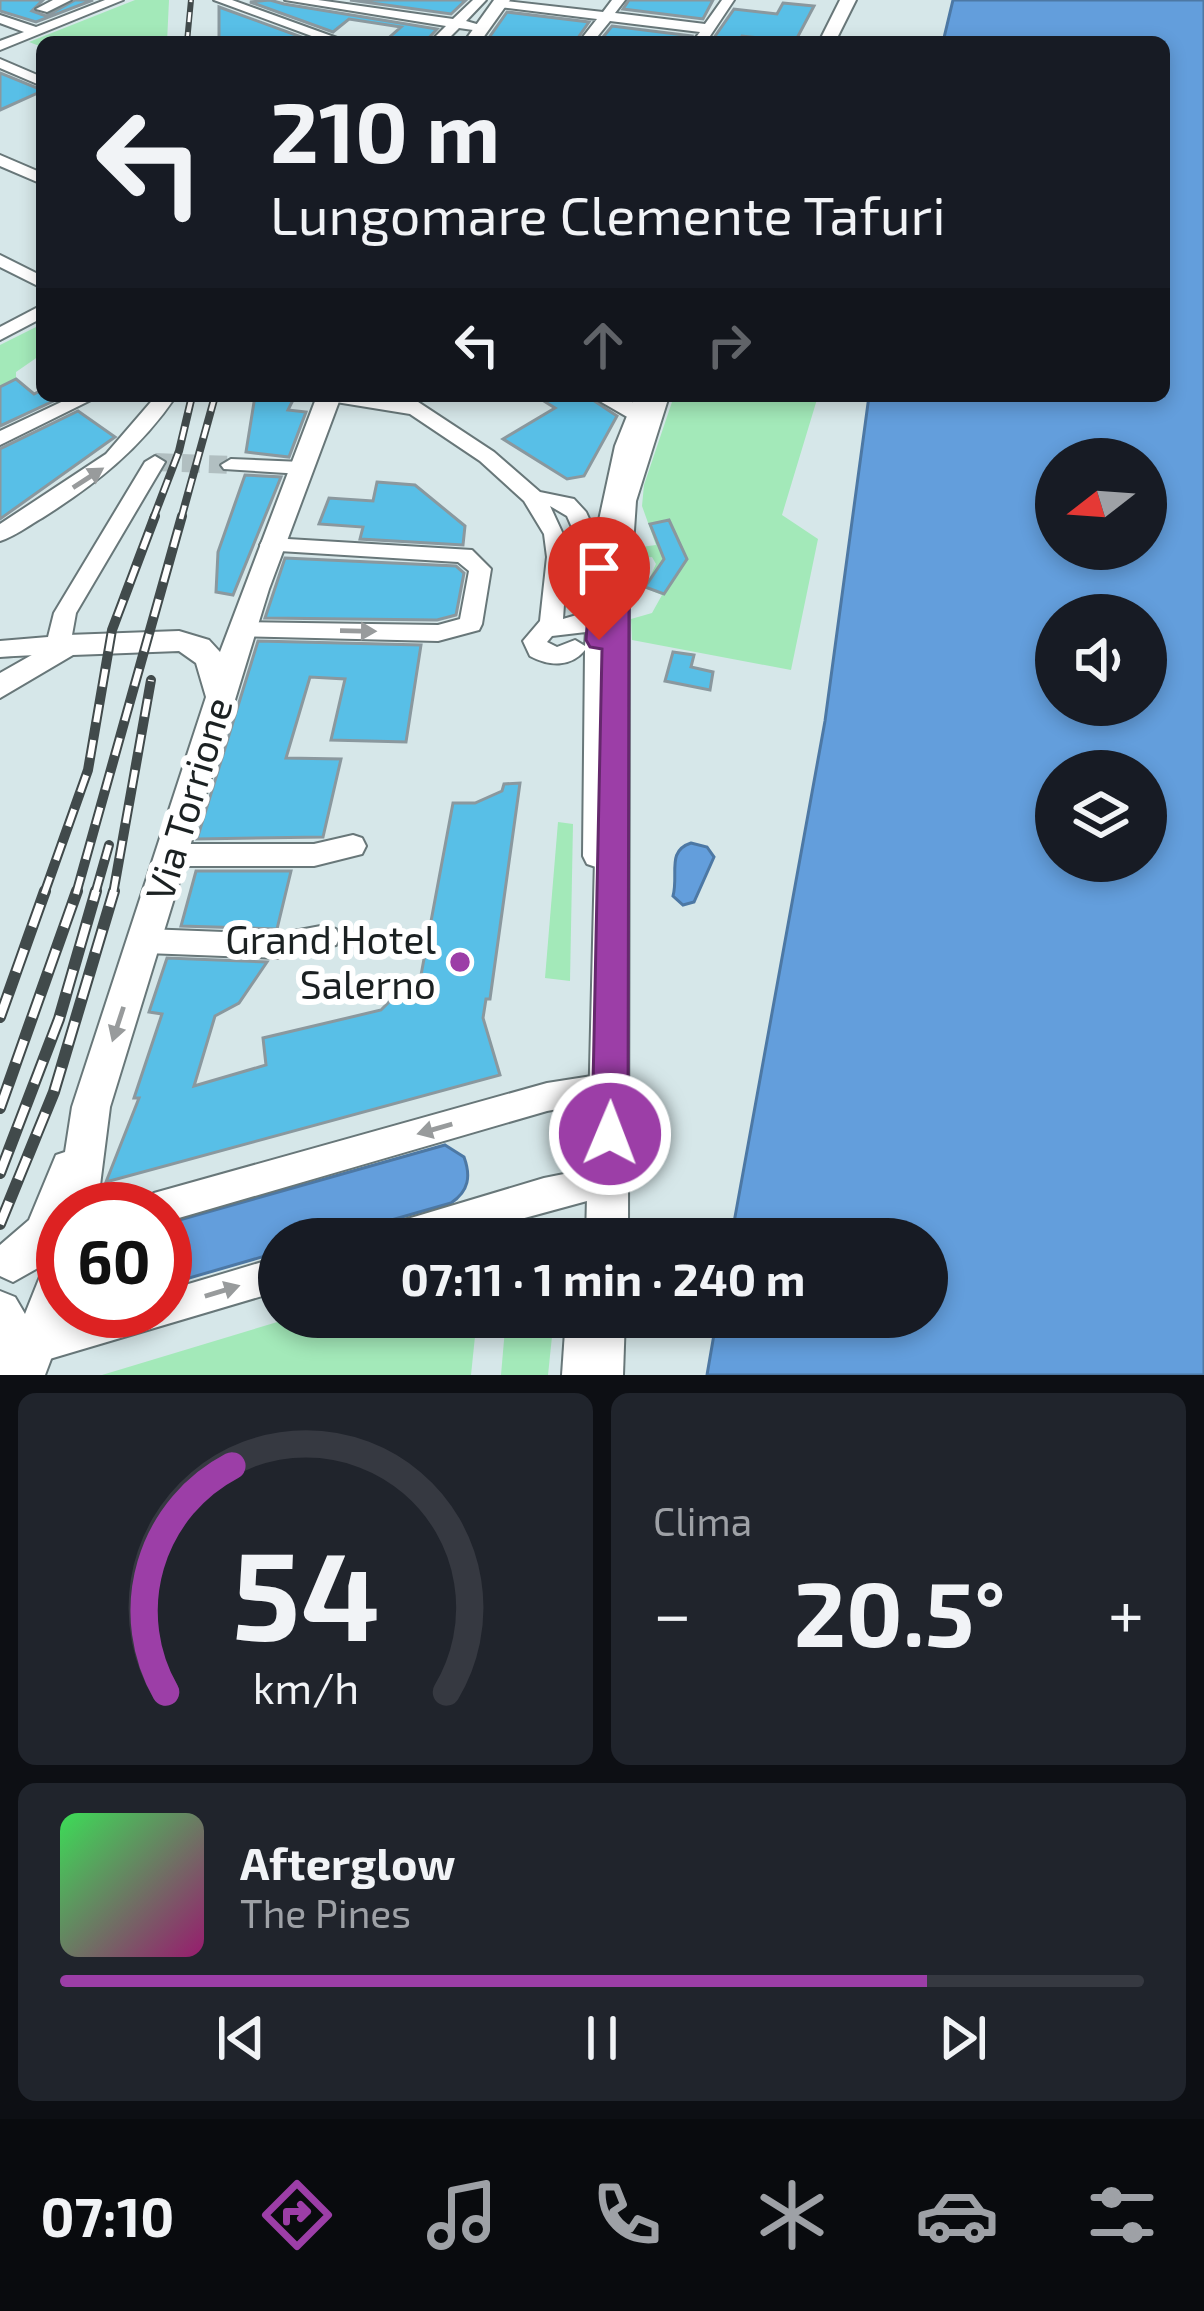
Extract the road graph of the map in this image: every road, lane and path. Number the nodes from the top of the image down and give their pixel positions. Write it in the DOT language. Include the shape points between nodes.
graph roads {
  1 [pos="64,0"];
  2 [pos="220,0"];
  3 [pos="290,0"];
  4 [pos="416,0"];
  5 [pos="619,0"];
  6 [pos="728,0"];
  7 [pos="844,0"];
  8 [pos="302,1"];
  9 [pos="494,1"];
  10 [pos="104,2"];
  11 [pos="357,4"];
  12 [pos="538,4"];
  13 [pos="397,16"];
  14 [pos="605,16"];
  15 [pos="0,19"];
  16 [pos="69,19"];
  17 [pos="456,24"];
  18 [pos="37,32"];
  19 [pos="476,34"];
  20 [pos="321,35"];
  21 [pos="324,36"];
  22 [pos="443,36"];
  23 [pos="590,36"];
  24 [pos="705,36"];
  25 [pos="826,36"];
  26 [pos="0,46"];
  27 [pos="0,63"];
  28 [pos="36,79"];
  29 [pos="36,79"];
  30 [pos="0,89"];
  31 [pos="0,160"];
  32 [pos="36,176"];
  33 [pos="0,260"];
  34 [pos="36,280"];
  35 [pos="36,314"];
  36 [pos="7,332"];
  37 [pos="77,402"];
  38 [pos="160,402"];
  39 [pos="330,402"];
  40 [pos="366,402"];
  41 [pos="406,402"];
  42 [pos="655,402"];
  43 [pos="640,405"];
  44 [pos="422,412"];
  45 [pos="0,439"];
  46 [pos="155,462"];
  47 [pos="231,465"];
  48 [pos="302,468"];
  49 [pos="535,499"];
  50 [pos="0,534"];
  51 [pos="271,545"];
  52 [pos="610,580"];
  53 [pos="602,614"];
  54 [pos="244,623"];
  55 [pos="179,641"];
  56 [pos="580,643"];
  57 [pos="67,644"];
  58 [pos="0,649"];
  59 [pos="0,687"];
  60 [pos="220,696"];
  61 [pos="352,846"];
  62 [pos="174,855"];
  63 [pos="326,937"];
  64 [pos="146,941"];
  65 [pos="602,1088"];
  66 [pos="91,1107"];
  67 [pos="81,1182"];
  68 [pos="599,1183"];
  69 [pos="192,1199"];
  70 [pos="471,1218"];
  71 [pos="591,1218"];
  72 [pos="604,1218"];
  73 [pos="13,1261"];
  74 [pos="258,1280"];
  75 [pos="192,1300"];
  76 [pos="0,1312"];
  77 [pos="36,1325"];
  78 [pos="78,1338"];
  79 [pos="582,1338"];
  80 [pos="603,1338"];
  81 [pos="19,1359"];
  82 [pos="580,1375"];
  83 [pos="601,1375"];
  1 -- 16 [label="street" via="41,9"];
  2 -- 20 [label="street"];
  3 -- 8 [label="street"];
  4 -- 13 [label="street"];
  5 -- 14 [label="street"];
  6 -- 24 [label="street"];
  7 -- 25 [label="main road"];
  8 -- 11 [label="street"];
  9 -- 12 [label="street"];
  9 -- 17 [label="street"];
  9 -- 19 [label="main road"];
  10 -- 16 [label="street"];
  11 -- 13 [label="street"];
  12 -- 14 [label="street"];
  13 -- 17 [label="street"];
  14 -- 23 [label="street"];
  14 -- 24 [label="street"];
  15 -- 18 [label="street"];
  16 -- 18 [label="street"];
  17 -- 19 [label="street"];
  17 -- 22 [label="street"];
  18 -- 26 [label="street"];
  20 -- 21 [label="street"];
  27 -- 28 [label="street"];
  29 -- 30 [label="street"];
  31 -- 32 [label="street"];
  33 -- 34 [label="street"];
  35 -- 36 [label="street"];
  37 -- 45 [label="street"];
  50 -- 38 [label="street, one-way" via="100,471 130,446"];
  39 -- 48 [label="main road, Via Torrione"];
  40 -- 44 [label="street"];
  41 -- 44 [label="street"];
  42 -- 52 [label="main road" via="623,501"];
  43 -- 52 [label="street" via="609,512"];
  44 -- 49 [label="street"];
  46 -- 57 [label="street" via="65,614"];
  47 -- 48 [label="street"];
  48 -- 51 [label="main road, Via Torrione"];
  49 -- 52 [label="street" via="559,499 576,510 590,554"];
  49 -- 56 [label="street" via="556,538"];
  51 -- 54 [label="main road, Via Torrione"];
  54 -- 51 [label="street, one-way" via="438,633 471,624 477,608 480,568 464,556"];
  52 -- 53 [label="street"];
  52 -- 56 [label="main road"];
  53 -- 56 [label="street"];
  53 -- 56 [label="street" via="580,626"];
  54 -- 55 [label="main road"];
  54 -- 60 [label="main road, Via Torrione"];
  55 -- 57 [label="main road"];
  55 -- 60 [label="main road" via="206,651"];
  56 -- 65 [label="main road"];
  57 -- 58 [label="street"];
  57 -- 59 [label="main road"];
  60 -- 62 [label="main road, Via Torrione"];
  61 -- 62 [label="street" via="314,855"];
  62 -- 64 [label="main road, Via Torrione"];
  63 -- 64 [label="street" via="278,946"];
  64 -- 66 [label="main road, Via Torrione, one-way"];
  65 -- 68 [label="main road"];
  65 -- 69 [label="street, one-way"];
  66 -- 67 [label="main road, Via Torrione"];
  66 -- 73 [label="main road" via="42,1238"];
  68 -- 70 [label="street"];
  68 -- 71 [label="street"];
  68 -- 72 [label="main road"];
  75 -- 74 [label="street, one-way"];
  76 -- 81 [label="main road"];
  77 -- 81 [label="main road"];
  78 -- 81 [label="street"];
  79 -- 82 [label="street"];
  80 -- 83 [label="main road"];
}
